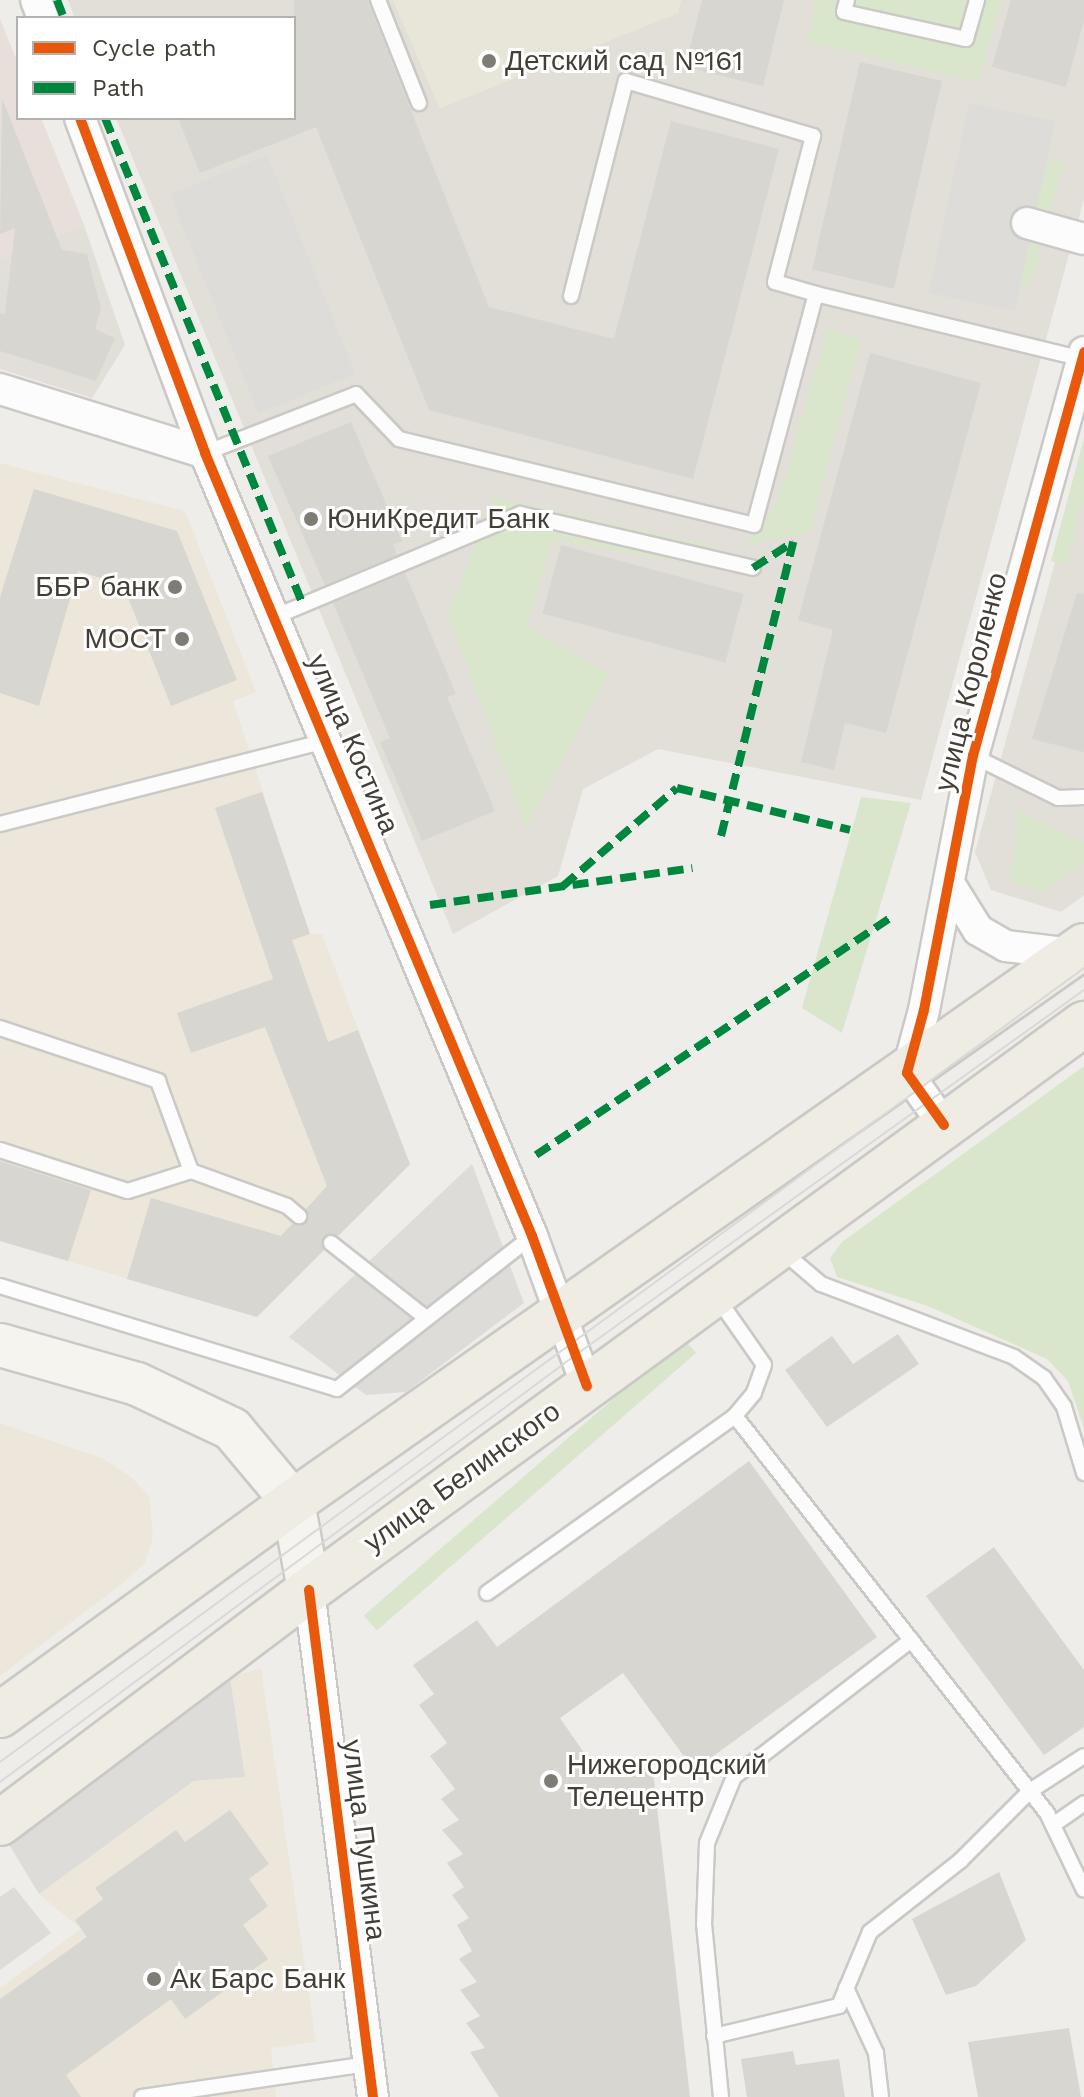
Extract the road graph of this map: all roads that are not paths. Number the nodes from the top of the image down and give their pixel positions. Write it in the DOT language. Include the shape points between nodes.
graph roads {
  1 [pos="378,0"];
  2 [pos="847,0"];
  3 [pos="977,0"];
  4 [pos="419,103"];
  5 [pos="81,120"];
  6 [pos="1027,223"];
  7 [pos="1084,239"];
  8 [pos="816,294"];
  9 [pos="571,296"];
  10 [pos="1083,356"];
  11 [pos="0,389"];
  12 [pos="205,453"];
  13 [pos="753,568"];
  14 [pos="274,617"];
  15 [pos="325,741"];
  16 [pos="973,756"];
  17 [pos="1084,797"];
  18 [pos="0,824"];
  19 [pos="950,885"];
  20 [pos="1079,950"];
  21 [pos="1084,1024"];
  22 [pos="0,1028"];
  23 [pos="907,1073"];
  24 [pos="944,1125"];
  25 [pos="0,1150"];
  26 [pos="191,1171"];
  27 [pos="299,1216"];
  28 [pos="532,1236"];
  29 [pos="331,1243"];
  30 [pos="777,1246"];
  31 [pos="0,1286"];
  32 [pos="713,1293"];
  33 [pos="563,1313"];
  34 [pos="426,1318"];
  35 [pos="0,1345"];
  36 [pos="587,1386"];
  37 [pos="735,1416"];
  38 [pos="1084,1473"];
  39 [pos="293,1502"];
  40 [pos="309,1590"];
  41 [pos="487,1593"];
  42 [pos="911,1640"];
  43 [pos="0,1715"];
  44 [pos="1084,1756"];
  45 [pos="1030,1791"];
  46 [pos="1084,1803"];
  47 [pos="0,1823"];
  48 [pos="1053,1825"];
  49 [pos="1084,1890"];
  50 [pos="846,1988"];
  51 [pos="714,2036"];
  52 [pos="369,2064"];
  53 [pos="142,2097"];
  54 [pos="373,2097"];
  55 [pos="721,2097"];
  56 [pos="881,2097"];
  1 -- 4 [label="lane"];
  2 -- 3 [label="lane" via="844,12 966,39"];
  5 -- 12 [label="street, улица Костина"];
  6 -- 7 [label="street"];
  8 -- 9 [label="lane" via="775,282 813,136 626,81"];
  8 -- 10 [label="lane"];
  8 -- 12 [label="lane" via="754,525 399,439 356,394"];
  10 -- 16 [label="street, улица Короленко"];
  11 -- 12 [label="street"];
  12 -- 14 [label="street, улица Костина"];
  13 -- 14 [label="lane" via="520,514"];
  14 -- 15 [label="street, улица Костина"];
  15 -- 18 [label="lane"];
  15 -- 28 [label="street, улица Костина"];
  16 -- 17 [label="lane" via="1058,798"];
  16 -- 19 [label="street, улица Короленко"];
  19 -- 20 [label="street" via="978,930 1006,946"];
  19 -- 23 [label="street, улица Короленко"];
  20 -- 23 [label="main road"];
  21 -- 24 [label="main road, улица Белинского"];
  22 -- 26 [label="lane" via="158,1081"];
  23 -- 24 [label="street"];
  23 -- 33 [label="main road"];
  24 -- 30 [label="main road, улица Белинского"];
  25 -- 26 [label="lane" via="128,1191"];
  26 -- 27 [label="lane" via="287,1206"];
  28 -- 33 [label="street, улица Костина"];
  28 -- 34 [label="lane"];
  29 -- 34 [label="lane"];
  30 -- 32 [label="main road, улица Белинского"];
  30 -- 38 [label="lane" via="821,1284 1014,1357 1044,1378 1064,1407"];
  31 -- 34 [label="lane" via="337,1389"];
  32 -- 36 [label="main road, улица Белинского"];
  32 -- 37 [label="lane" via="764,1365 754,1393"];
  33 -- 36 [label="street, улица Костина"];
  33 -- 39 [label="main road"];
  35 -- 39 [label="main road" via="137,1384 232,1429"];
  36 -- 40 [label="main road, улица Белинского"];
  37 -- 41 [label="lane"];
  37 -- 42 [label="lane"];
  39 -- 40 [label="main road"];
  39 -- 43 [label="main road"];
  40 -- 47 [label="main road, улица Белинского"];
  40 -- 52 [label="street, улица Пушкина"];
  42 -- 45 [label="lane"];
  42 -- 51 [label="lane" via="734,1777 707,1843 704,1925"];
  44 -- 45 [label="lane"];
  45 -- 48 [label="lane"];
  45 -- 50 [label="lane" via="960,1861 870,1932"];
  46 -- 48 [label="lane"];
  48 -- 49 [label="lane"];
  50 -- 51 [label="lane" via="839,2006"];
  50 -- 56 [label="lane" via="876,2053"];
  51 -- 55 [label="lane"];
  52 -- 53 [label="lane"];
  52 -- 54 [label="street, улица Пушкина"];
}
